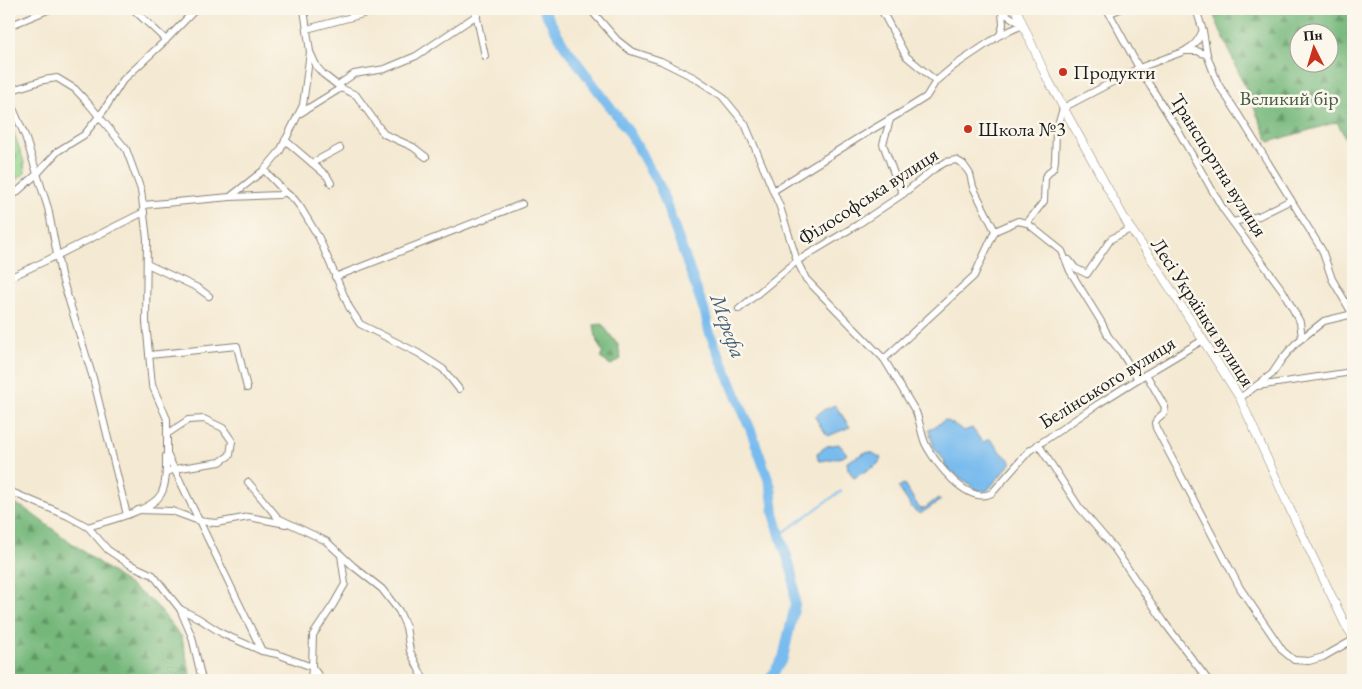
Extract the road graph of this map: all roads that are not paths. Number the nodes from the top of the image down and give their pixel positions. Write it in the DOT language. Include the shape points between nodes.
graph roads {
  1 [pos="50,9"];
  2 [pos="133,9"];
  3 [pos="196,9"];
  4 [pos="304,9"];
  5 [pos="373,9"];
  6 [pos="590,9"];
  7 [pos="881,9"];
  8 [pos="1016,9"];
  9 [pos="1120,9"];
  10 [pos="1196,9"];
  11 [pos="1001,10"];
  12 [pos="1109,11"];
  13 [pos="476,12"];
  14 [pos="1024,25"];
  15 [pos="9,26"];
  16 [pos="307,29"];
  17 [pos="1202,31"];
  18 [pos="1000,35"];
  19 [pos="166,40"];
  20 [pos="1185,51"];
  21 [pos="310,52"];
  22 [pos="1207,55"];
  23 [pos="485,56"];
  24 [pos="1139,68"];
  25 [pos="936,81"];
  26 [pos="340,87"];
  27 [pos="9,91"];
  28 [pos="9,99"];
  29 [pos="1063,108"];
  30 [pos="298,114"];
  31 [pos="99,116"];
  32 [pos="890,120"];
  33 [pos="285,140"];
  34 [pos="340,148"];
  35 [pos="426,157"];
  36 [pos="312,163"];
  37 [pos="264,170"];
  38 [pos="37,174"];
  39 [pos="331,183"];
  40 [pos="773,191"];
  41 [pos="285,192"];
  42 [pos="903,194"];
  43 [pos="230,197"];
  44 [pos="9,199"];
  45 [pos="1291,200"];
  46 [pos="522,204"];
  47 [pos="143,208"];
  48 [pos="1233,222"];
  49 [pos="1027,223"];
  50 [pos="1130,229"];
  51 [pos="995,231"];
  52 [pos="1062,251"];
  53 [pos="58,255"];
  54 [pos="798,261"];
  55 [pos="147,264"];
  56 [pos="335,277"];
  57 [pos="9,278"];
  58 [pos="209,296"];
  59 [pos="739,309"];
  60 [pos="1353,315"];
  61 [pos="1302,338"];
  62 [pos="1203,340"];
  63 [pos="149,355"];
  64 [pos="884,360"];
  65 [pos="1353,370"];
  66 [pos="1146,374"];
  67 [pos="1138,378"];
  68 [pos="1256,386"];
  69 [pos="247,388"];
  70 [pos="459,389"];
  71 [pos="1240,398"];
  72 [pos="167,434"];
  73 [pos="1038,444"];
  74 [pos="166,454"];
  75 [pos="174,469"];
  76 [pos="166,473"];
  77 [pos="248,482"];
  78 [pos="9,491"];
  79 [pos="138,510"];
  80 [pos="127,515"];
  81 [pos="199,521"];
  82 [pos="295,526"];
  83 [pos="88,527"];
  84 [pos="341,555"];
  85 [pos="180,609"];
  86 [pos="1353,620"];
  87 [pos="1345,624"];
  88 [pos="1353,639"];
  89 [pos="262,651"];
  90 [pos="312,666"];
  91 [pos="1353,675"];
  92 [pos="202,680"];
  93 [pos="311,680"];
  94 [pos="322,680"];
  95 [pos="424,680"];
  96 [pos="1208,680"];
  97 [pos="1346,680"];
  1 -- 15 [label="street"];
  2 -- 19 [label="street"];
  3 -- 19 [label="street"];
  4 -- 16 [label="street"];
  5 -- 16 [label="street"];
  6 -- 40 [label="street, Белінського вулиця" via="630,52 661,61 696,78 722,96 745,124"];
  7 -- 25 [label="street" via="906,56"];
  8 -- 14 [label="street, Лесі Українки вулиця"];
  9 -- 12 [label="street"];
  10 -- 17 [label="street"];
  11 -- 14 [label="street"];
  11 -- 18 [label="street" via="1003,24"];
  12 -- 24 [label="street, Транспортна вулиця"];
  13 -- 23 [label="street"];
  13 -- 26 [label="street" via="416,56 385,69 354,74"];
  14 -- 18 [label="street"];
  14 -- 29 [label="street, Лесі Українки вулиця"];
  16 -- 21 [label="street"];
  17 -- 20 [label="street" via="1195,45"];
  17 -- 22 [label="street"];
  18 -- 25 [label="street"];
  19 -- 31 [label="street" via="123,80"];
  20 -- 22 [label="street"];
  20 -- 24 [label="street"];
  21 -- 26 [label="street" via="317,67"];
  21 -- 30 [label="street" via="303,105"];
  22 -- 45 [label="street" via="1218,84"];
  24 -- 29 [label="street"];
  24 -- 48 [label="street, Транспортна вулиця"];
  25 -- 32 [label="street" via="926,97"];
  26 -- 30 [label="street"];
  26 -- 35 [label="street" via="356,95 384,134 413,147"];
  27 -- 31 [label="street" via="57,78 75,88"];
  28 -- 38 [label="street"];
  29 -- 49 [label="street" via="1056,133 1054,167 1044,177 1044,201"];
  29 -- 50 [label="street, Лесі Українки вулиця"];
  30 -- 33 [label="street"];
  31 -- 38 [label="street" via="84,135 58,151"];
  31 -- 47 [label="street" via="126,149 141,190"];
  32 -- 40 [label="street"];
  32 -- 42 [label="street" via="883,144"];
  33 -- 36 [label="street"];
  33 -- 37 [label="street"];
  34 -- 36 [label="street"];
  36 -- 39 [label="street"];
  37 -- 41 [label="street"];
  37 -- 43 [label="street"];
  38 -- 44 [label="street"];
  38 -- 53 [label="street"];
  40 -- 54 [label="street, Белінського вулиця"];
  41 -- 43 [label="street"];
  41 -- 56 [label="street" via="301,208 319,238"];
  42 -- 51 [label="street, Філософська вулиця" via="934,169 956,160 970,174"];
  42 -- 54 [label="street, Філософська вулиця"];
  43 -- 47 [label="street"];
  45 -- 48 [label="street" via="1259,216"];
  45 -- 60 [label="street" via="1322,250 1332,279"];
  46 -- 56 [label="street"];
  47 -- 53 [label="street"];
  47 -- 55 [label="street"];
  48 -- 61 [label="street, Транспортна вулиця" via="1283,291 1300,322"];
  49 -- 51 [label="street" via="1018,220"];
  49 -- 52 [label="street"];
  50 -- 52 [label="street" via="1111,239 1087,274 1075,268"];
  50 -- 62 [label="street, Лесі Українки вулиця"];
  51 -- 64 [label="street" via="974,276"];
  52 -- 67 [label="street" via="1108,336"];
  53 -- 57 [label="street"];
  53 -- 80 [label="street"];
  54 -- 59 [label="street, Філософська вулиця"];
  54 -- 64 [label="street, Белінського вулиця" via="806,279"];
  55 -- 58 [label="street"];
  55 -- 63 [label="street"];
  56 -- 70 [label="street" via="360,324 443,368"];
  60 -- 61 [label="street" via="1324,322"];
  61 -- 68 [label="street" via="1272,374"];
  62 -- 66 [label="street, Белінського вулиця"];
  62 -- 71 [label="street, Лесі Українки вулиця"];
  63 -- 69 [label="street" via="237,346"];
  63 -- 72 [label="street" via="152,385 167,418"];
  64 -- 73 [label="street, Белінського вулиця" via="916,412 932,457 947,475 974,495 992,493"];
  65 -- 68 [label="street"];
  66 -- 67 [label="street, Белінського вулиця"];
  66 -- 88 [label="street" via="1165,407 1155,423 1156,428 1240,588 1283,651 1294,660 1309,661 1323,657"];
  67 -- 73 [label="street, Белінського вулиця"];
  68 -- 71 [label="street"];
  71 -- 87 [label="street, Лесі Українки вулиця"];
  72 -- 74 [label="street"];
  72 -- 75 [label="street" via="188,420 204,419 223,428 232,441 230,455 220,462"];
  73 -- 96 [label="street" via="1079,507 1114,548"];
  74 -- 75 [label="street"];
  74 -- 76 [label="street"];
  75 -- 76 [label="street"];
  75 -- 81 [label="street"];
  76 -- 79 [label="street" via="162,494 151,505"];
  77 -- 82 [label="street" via="278,518"];
  78 -- 83 [label="street"];
  79 -- 80 [label="street"];
  79 -- 81 [label="street" via="172,511"];
  80 -- 83 [label="street"];
  81 -- 82 [label="street" via="216,523 249,517"];
  81 -- 89 [label="street"];
  82 -- 84 [label="street" via="326,541"];
  83 -- 85 [label="street" via="108,550 153,575"];
  84 -- 90 [label="street" via="345,584 313,634"];
  84 -- 95 [label="street" via="382,589 399,611 406,627 410,651"];
  85 -- 89 [label="street" via="223,634"];
  85 -- 92 [label="street" via="192,637"];
  86 -- 87 [label="street"];
  87 -- 88 [label="street, Лесі Українки вулиця"];
  89 -- 90 [label="street"];
  90 -- 93 [label="street"];
  90 -- 94 [label="street"];
  91 -- 97 [label="street"];
}
